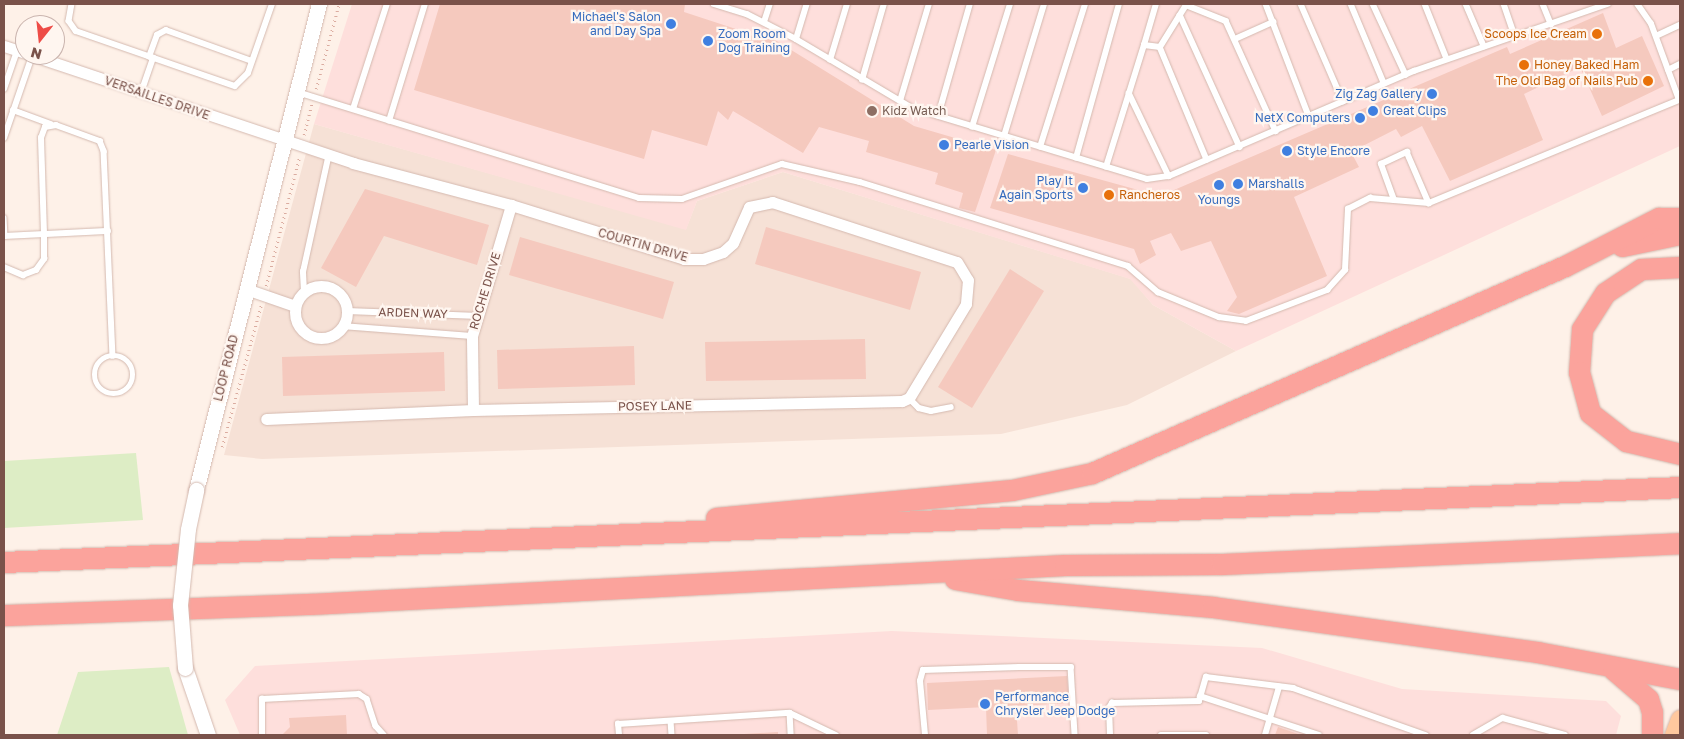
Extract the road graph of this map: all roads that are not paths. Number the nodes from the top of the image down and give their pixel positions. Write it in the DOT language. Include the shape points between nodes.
graph roads {
  1 [pos="72,4"];
  2 [pos="272,4"];
  3 [pos="319,4"];
  4 [pos="387,4"];
  5 [pos="425,4"];
  6 [pos="714,4"];
  7 [pos="770,4"];
  8 [pos="807,4"];
  9 [pos="847,4"];
  10 [pos="884,4"];
  11 [pos="929,4"];
  12 [pos="970,4"];
  13 [pos="1010,4"];
  14 [pos="1044,4"];
  15 [pos="1085,4"];
  16 [pos="1119,4"];
  17 [pos="1156,4"];
  18 [pos="1266,4"];
  19 [pos="1301,4"];
  20 [pos="1351,4"];
  21 [pos="1373,4"];
  22 [pos="1425,4"];
  23 [pos="1466,4"];
  24 [pos="1504,4"];
  25 [pos="1543,4"];
  26 [pos="1608,4"];
  27 [pos="1637,4"];
  28 [pos="731,6"];
  29 [pos="1589,7"];
  30 [pos="1180,15"];
  31 [pos="764,22"];
  32 [pos="1273,22"];
  33 [pos="1550,24"];
  34 [pos="1680,25"];
  35 [pos="1515,36"];
  36 [pos="1656,36"];
  37 [pos="796,39"];
  38 [pos="1235,39"];
  39 [pos="1144,45"];
  40 [pos="1484,46"];
  41 [pos="1160,47"];
  42 [pos="151,58"];
  43 [pos="1448,59"];
  44 [pos="830,60"];
  45 [pos="252,61"];
  46 [pos="1680,64"];
  47 [pos="15,65"];
  48 [pos="28,65"];
  49 [pos="60,65"];
  50 [pos="1668,70"];
  51 [pos="1406,74"];
  52 [pos="862,80"];
  53 [pos="1384,83"];
  54 [pos="4,90"];
  55 [pos="296,91"];
  56 [pos="141,93"];
  57 [pos="1129,93"];
  58 [pos="1680,100"];
  59 [pos="900,101"];
  60 [pos="1343,101"];
  61 [pos="13,110"];
  62 [pos="354,110"];
  63 [pos="938,116"];
  64 [pos="1308,116"];
  65 [pos="389,121"];
  66 [pos="51,124"];
  67 [pos="972,127"];
  68 [pos="1276,131"];
  69 [pos="1004,136"];
  70 [pos="284,137"];
  71 [pos="4,138"];
  72 [pos="1040,147"];
  73 [pos="1240,147"];
  74 [pos="329,154"];
  75 [pos="1076,158"];
  76 [pos="1207,160"];
  77 [pos="1106,167"];
  78 [pos="1169,176"];
  79 [pos="1394,200"];
  80 [pos="1429,203"];
  81 [pos="511,205"];
  82 [pos="4,218"];
  83 [pos="1680,218"];
  84 [pos="108,231"];
  85 [pos="44,234"];
  86 [pos="1680,234"];
  87 [pos="4,236"];
  88 [pos="1580,258"];
  89 [pos="4,267"];
  90 [pos="1680,267"];
  91 [pos="246,289"];
  92 [pos="304,292"];
  93 [pos="296,306"];
  94 [pos="347,311"];
  95 [pos="479,316"];
  96 [pos="342,326"];
  97 [pos="472,336"];
  98 [pos="113,356"];
  99 [pos="909,398"];
  100 [pos="951,407"];
  101 [pos="473,410"];
  102 [pos="266,419"];
  103 [pos="1680,454"];
  104 [pos="1680,487"];
  105 [pos="451,543"];
  106 [pos="1680,543"];
  107 [pos="4,562"];
  108 [pos="916,572"];
  109 [pos="4,615"];
  110 [pos="1604,665"];
  111 [pos="1680,679"];
  112 [pos="1279,687"];
  113 [pos="1200,696"];
  114 [pos="790,713"];
  115 [pos="1272,718"];
  116 [pos="1680,719"];
  117 [pos="671,720"];
  118 [pos="208,735"];
  119 [pos="262,735"];
  120 [pos="384,735"];
  121 [pos="619,735"];
  122 [pos="672,735"];
  123 [pos="791,735"];
  124 [pos="836,735"];
  125 [pos="925,735"];
  126 [pos="1075,735"];
  127 [pos="1110,735"];
  128 [pos="1161,735"];
  129 [pos="1206,735"];
  130 [pos="1265,735"];
  131 [pos="1319,735"];
  132 [pos="1426,735"];
  133 [pos="1472,735"];
  134 [pos="1565,735"];
  135 [pos="1652,735"];
  136 [pos="1674,735"];
  1 -- 42 [label="lane" via="69,21 76,31"];
  2 -- 45 [label="lane"];
  3 -- 55 [label="street, LOOP ROAD"];
  4 -- 62 [label="lane"];
  5 -- 65 [label="lane"];
  6 -- 28 [label="lane"];
  7 -- 31 [label="lane"];
  8 -- 37 [label="lane"];
  9 -- 44 [label="lane"];
  10 -- 52 [label="lane"];
  11 -- 59 [label="lane"];
  12 -- 63 [label="lane"];
  13 -- 67 [label="lane"];
  14 -- 69 [label="lane"];
  15 -- 72 [label="lane"];
  16 -- 75 [label="lane"];
  17 -- 39 [label="lane"];
  18 -- 32 [label="lane"];
  19 -- 60 [label="lane"];
  20 -- 53 [label="lane"];
  21 -- 51 [label="lane"];
  22 -- 43 [label="lane"];
  23 -- 40 [label="lane"];
  24 -- 35 [label="lane"];
  25 -- 33 [label="lane"];
  26 -- 29 [label="lane"];
  27 -- 36 [label="lane"];
  28 -- 31 [label="lane"];
  29 -- 33 [label="lane"];
  30 -- 38 [label="lane" via="1186,5 1226,21"];
  30 -- 41 [label="lane"];
  30 -- 73 [label="lane"];
  31 -- 37 [label="lane"];
  32 -- 38 [label="lane"];
  32 -- 64 [label="lane"];
  33 -- 35 [label="lane"];
  34 -- 36 [label="lane"];
  35 -- 40 [label="lane"];
  36 -- 50 [label="lane"];
  37 -- 44 [label="lane"];
  38 -- 68 [label="lane"];
  39 -- 41 [label="lane"];
  39 -- 57 [label="lane"];
  40 -- 43 [label="lane"];
  41 -- 76 [label="lane"];
  42 -- 45 [label="lane" via="236,86 244,80"];
  42 -- 45 [label="lane" via="157,35 166,30"];
  42 -- 56 [label="lane"];
  43 -- 51 [label="lane"];
  44 -- 52 [label="lane"];
  46 -- 50 [label="lane"];
  47 -- 54 [label="lane"];
  48 -- 61 [label="lane"];
  49 -- 56 [label="street, VERSAILLES DRIVE"];
  50 -- 58 [label="lane"];
  51 -- 53 [label="lane"];
  52 -- 59 [label="lane"];
  53 -- 60 [label="lane"];
  55 -- 62 [label="lane"];
  55 -- 70 [label="street, LOOP ROAD"];
  56 -- 70 [label="street, VERSAILLES DRIVE"];
  57 -- 77 [label="lane"];
  57 -- 78 [label="lane"];
  58 -- 80 [label="lane"];
  59 -- 63 [label="lane"];
  60 -- 64 [label="lane"];
  61 -- 66 [label="lane"];
  61 -- 71 [label="lane"];
  62 -- 65 [label="lane"];
  63 -- 67 [label="lane"];
  64 -- 68 [label="lane"];
  65 -- 79 [label="lane" via="639,198 682,199 782,164 860,182 1128,266 1158,292 1219,317 1246,321 1327,290 1345,270 1348,209 1370,198"];
  66 -- 84 [label="lane" via="95,137 103,145"];
  66 -- 85 [label="lane" via="45,127 41,138"];
  67 -- 69 [label="lane"];
  68 -- 73 [label="lane"];
  69 -- 72 [label="lane"];
  70 -- 74 [label="street, COURTIN DRIVE"];
  70 -- 91 [label="street, LOOP ROAD"];
  72 -- 75 [label="lane"];
  73 -- 76 [label="lane"];
  74 -- 81 [label="street, COURTIN DRIVE"];
  74 -- 92 [label="lane" via="303,272"];
  75 -- 77 [label="lane"];
  76 -- 78 [label="lane"];
  77 -- 78 [label="lane" via="1147,179"];
  79 -- 80 [label="lane"];
  79 -- 80 [label="lane" via="1380,164 1407,152"];
  81 -- 95 [label="street, ROCHE DRIVE"];
  81 -- 99 [label="street, COURTIN DRIVE" via="684,259 703,259 722,252 733,243 749,208 772,202 957,262 968,280 966,304"];
  82 -- 87 [label="lane"];
  83 -- 88 [label="highway" via="1659,218"];
  84 -- 85 [label="lane"];
  84 -- 98 [label="lane"];
  85 -- 87 [label="lane"];
  85 -- 89 [label="lane" via="44,259 36,270 16,274"];
  86 -- 88 [label="highway"];
  88 -- 105 [label="highway" via="1124,460 1053,483 1002,491"];
  90 -- 103 [label="highway" via="1642,269 1605,293 1582,329 1579,372 1590,413 1626,441"];
  91 -- 93 [label="street"];
  91 -- 118 [label="street, LOOP ROAD, bridge" via="196,490 188,529 180,605 185,668"];
  92 -- 93 [label="street"];
  92 -- 94 [label="street" via="328,286 341,295"];
  93 -- 96 [label="street" via="298,323 310,335 328,337"];
  94 -- 95 [label="lane, ARDEN WAY"];
  94 -- 96 [label="street"];
  95 -- 97 [label="street, ROCHE DRIVE"];
  96 -- 97 [label="lane" via="382,332"];
  97 -- 101 [label="street, ROCHE DRIVE"];
  98 -- 98 [label="lane" via="129,364 133,375 125,391 114,394 102,390 95,378 101,361"];
  99 -- 100 [label="lane" via="919,408 931,411"];
  99 -- 101 [label="street, POSEY LANE" via="902,401"];
  101 -- 102 [label="street, POSEY LANE"];
  104 -- 105 [label="highway"];
  105 -- 107 [label="highway"];
  106 -- 108 [label="highway" via="1261,562"];
  108 -- 109 [label="highway" via="310,604"];
  108 -- 110 [label="highway" via="1018,590 1213,607 1537,652"];
  110 -- 111 [label="highway"];
  110 -- 135 [label="highway" via="1627,678 1648,699 1652,712"];
  112 -- 113 [label="lane" via="1206,678"];
  112 -- 115 [label="lane"];
  112 -- 132 [label="lane"];
  113 -- 115 [label="lane"];
  113 -- 127 [label="lane" via="1200,701 1112,703 1109,708"];
  114 -- 117 [label="lane"];
  114 -- 123 [label="lane"];
  114 -- 124 [label="lane"];
  115 -- 130 [label="lane"];
  115 -- 131 [label="lane"];
  116 -- 136 [label="main road"];
  117 -- 121 [label="lane" via="618,724"];
  117 -- 122 [label="lane"];
  119 -- 120 [label="lane" via="262,699 359,694 366,699 376,726"];
  125 -- 126 [label="lane" via="920,681 923,670 1071,667"];
  128 -- 129 [label="lane"];
  133 -- 134 [label="lane" via="1503,718"];
}
